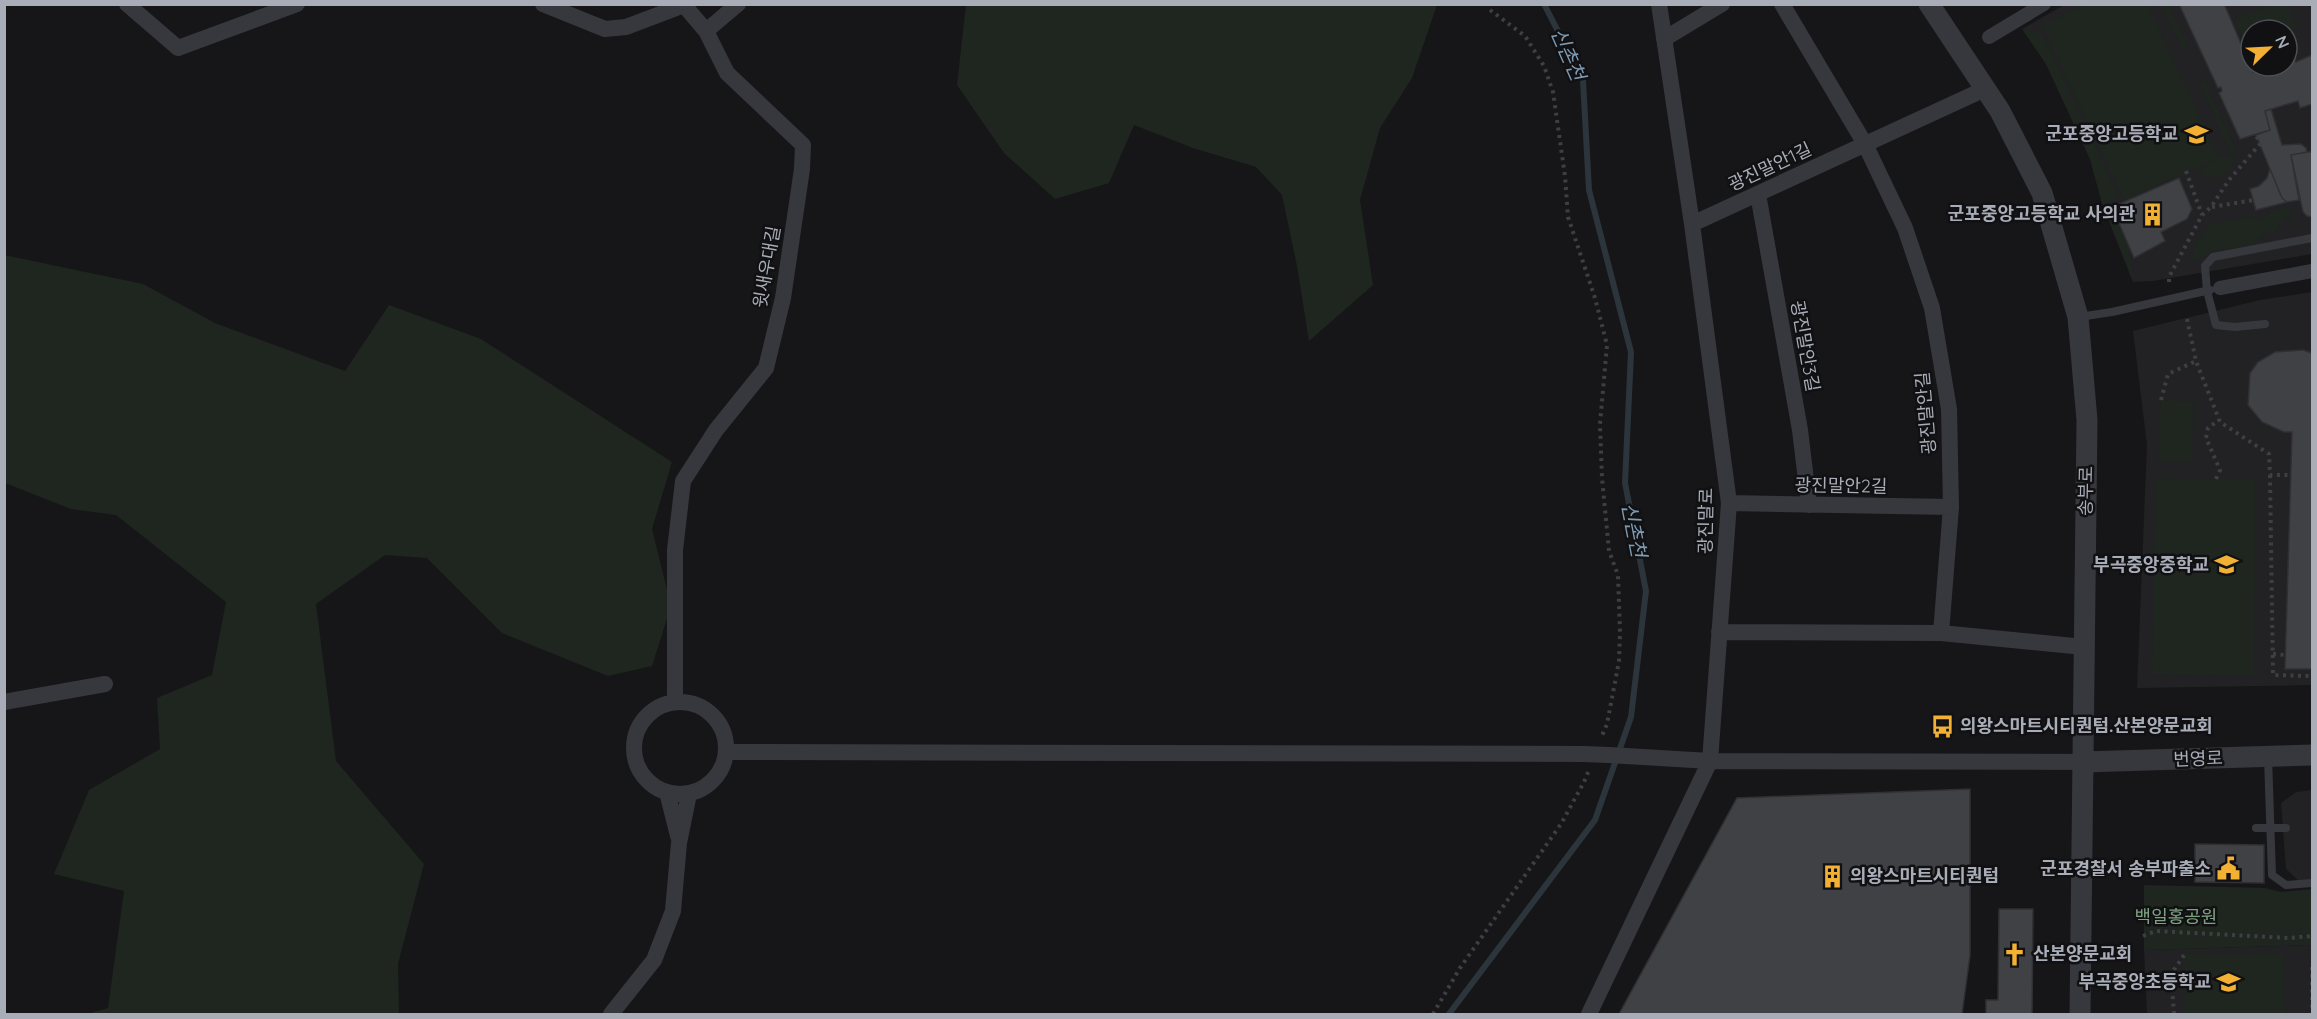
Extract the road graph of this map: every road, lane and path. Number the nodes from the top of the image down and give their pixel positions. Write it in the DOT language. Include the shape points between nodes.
graph roads {
  1 [pos="127,4"];
  2 [pos="297,4"];
  3 [pos="543,4"];
  4 [pos="738,4"];
  5 [pos="1659,4"];
  6 [pos="1722,4"];
  7 [pos="1782,4"];
  8 [pos="1929,4"];
  9 [pos="2044,4"];
  10 [pos="1490,10"];
  11 [pos="706,31"];
  12 [pos="1989,37"];
  13 [pos="1664,39"];
  14 [pos="1985,89"];
  15 [pos="2256,135"];
  16 [pos="1865,144"];
  17 [pos="2186,171"];
  18 [pos="1758,194"];
  19 [pos="2253,200"];
  20 [pos="2211,207"];
  21 [pos="2202,215"];
  22 [pos="1692,225"];
  23 [pos="2313,237"];
  24 [pos="2313,271"];
  25 [pos="2169,282"];
  26 [pos="2214,289"];
  27 [pos="2078,317"];
  28 [pos="2187,319"];
  29 [pos="2265,324"];
  30 [pos="2196,361"];
  31 [pos="2161,400"];
  32 [pos="2219,420"];
  33 [pos="2270,475"];
  34 [pos="2291,475"];
  35 [pos="2216,480"];
  36 [pos="1729,503"];
  37 [pos="1809,505"];
  38 [pos="1951,507"];
  39 [pos="1719,632"];
  40 [pos="1941,633"];
  41 [pos="2085,647"];
  42 [pos="2273,654"];
  43 [pos="2286,655"];
  44 [pos="2313,676"];
  45 [pos="105,684"];
  46 [pos="4,702"];
  47 [pos="675,702"];
  48 [pos="1599,742"];
  49 [pos="726,752"];
  50 [pos="2313,755"];
  51 [pos="2268,757"];
  52 [pos="1588,758"];
  53 [pos="1710,761"];
  54 [pos="2083,762"];
  55 [pos="667,792"];
  56 [pos="689,794"];
  57 [pos="2256,828"];
  58 [pos="2270,828"];
  59 [pos="2286,828"];
  60 [pos="679,843"];
  61 [pos="2313,883"];
  62 [pos="2144,936"];
  63 [pos="2313,936"];
  64 [pos="2185,954"];
  65 [pos="2313,967"];
  66 [pos="2313,1011"];
  67 [pos="611,1014"];
  68 [pos="1433,1014"];
  69 [pos="1589,1014"];
  70 [pos="2080,1014"];
  71 [pos="2174,1014"];
  1 -- 2 [label="street" via="178,48"];
  3 -- 11 [label="street, 윗새우대길" via="605,28 626,27 684,5"];
  4 -- 11 [label="street"];
  5 -- 13 [label="street, 광진말로"];
  6 -- 13 [label="street"];
  7 -- 16 [label="street, 광진말안길"];
  8 -- 14 [label="street, 송부로"];
  9 -- 12 [label="street"];
  10 -- 48 [label="path" via="1525,36 1544,66 1553,92 1568,217 1607,345 1600,424 1602,478 1609,551 1618,576 1620,633 1607,724"];
  11 -- 47 [label="street, 윗새우대길" via="727,73 803,145 802,170 783,298 766,368 716,430 683,481 675,550"];
  13 -- 22 [label="street, 광진말로"];
  14 -- 16 [label="street, 광진말안1길"];
  14 -- 27 [label="street, 송부로" via="2042,194"];
  15 -- 20 [label="path" via="2260,144"];
  16 -- 18 [label="street, 광진말안1길"];
  16 -- 38 [label="street, 광진말안길" via="1905,228 1932,308 1949,409"];
  17 -- 21 [label="path"];
  18 -- 22 [label="street, 광진말안1길"];
  18 -- 37 [label="street, 광진말안3길" via="1800,430"];
  19 -- 20 [label="path"];
  20 -- 21 [label="path"];
  21 -- 25 [label="path"];
  22 -- 36 [label="street, 광진말로"];
  23 -- 26 [label="lane" via="2213,257 2205,266"];
  24 -- 26 [label="street"];
  26 -- 27 [label="lane"];
  26 -- 29 [label="lane" via="2216,325"];
  27 -- 41 [label="street, 송부로" via="2087,420"];
  28 -- 30 [label="path"];
  30 -- 31 [label="path" via="2168,374"];
  30 -- 32 [label="path"];
  32 -- 33 [label="path" via="2269,454"];
  32 -- 35 [label="path" via="2208,428 2206,438 2220,470"];
  33 -- 34 [label="path"];
  33 -- 42 [label="path"];
  36 -- 37 [label="street, 광진말안2길"];
  36 -- 39 [label="street, 광진말로"];
  37 -- 38 [label="street, 광진말안2길"];
  38 -- 40 [label="street, 광진말안길"];
  39 -- 40 [label="street"];
  39 -- 53 [label="street, 광진말로"];
  40 -- 41 [label="street"];
  41 -- 54 [label="street, 송부로"];
  42 -- 43 [label="path"];
  42 -- 44 [label="path" via="2273,675"];
  45 -- 46 [label="street"];
  47 -- 49 [label="street" via="696,704 709,712 725,737"];
  47 -- 55 [label="street" via="652,710 642,721 633,751 645,780"];
  49 -- 52 [label="street"];
  49 -- 56 [label="street" via="715,779"];
  50 -- 51 [label="street, 번영로"];
  51 -- 54 [label="street, 번영로"];
  51 -- 58 [label="lane"];
  52 -- 53 [label="street, bridge" via="1631,756"];
  52 -- 68 [label="path" via="1584,782 1561,824 1460,968"];
  53 -- 54 [label="street"];
  53 -- 69 [label="street, 광진말로"];
  54 -- 70 [label="street, 송부로"];
  55 -- 56 [label="street"];
  55 -- 60 [label="street"];
  56 -- 60 [label="street"];
  57 -- 58 [label="lane"];
  58 -- 59 [label="lane"];
  58 -- 61 [label="lane" via="2272,875 2286,885"];
  60 -- 67 [label="street" via="673,911 654,960"];
  62 -- 63 [label="path" via="2156,931"];
  64 -- 71 [label="path" via="2171,974"];
  65 -- 66 [label="path"];
}
